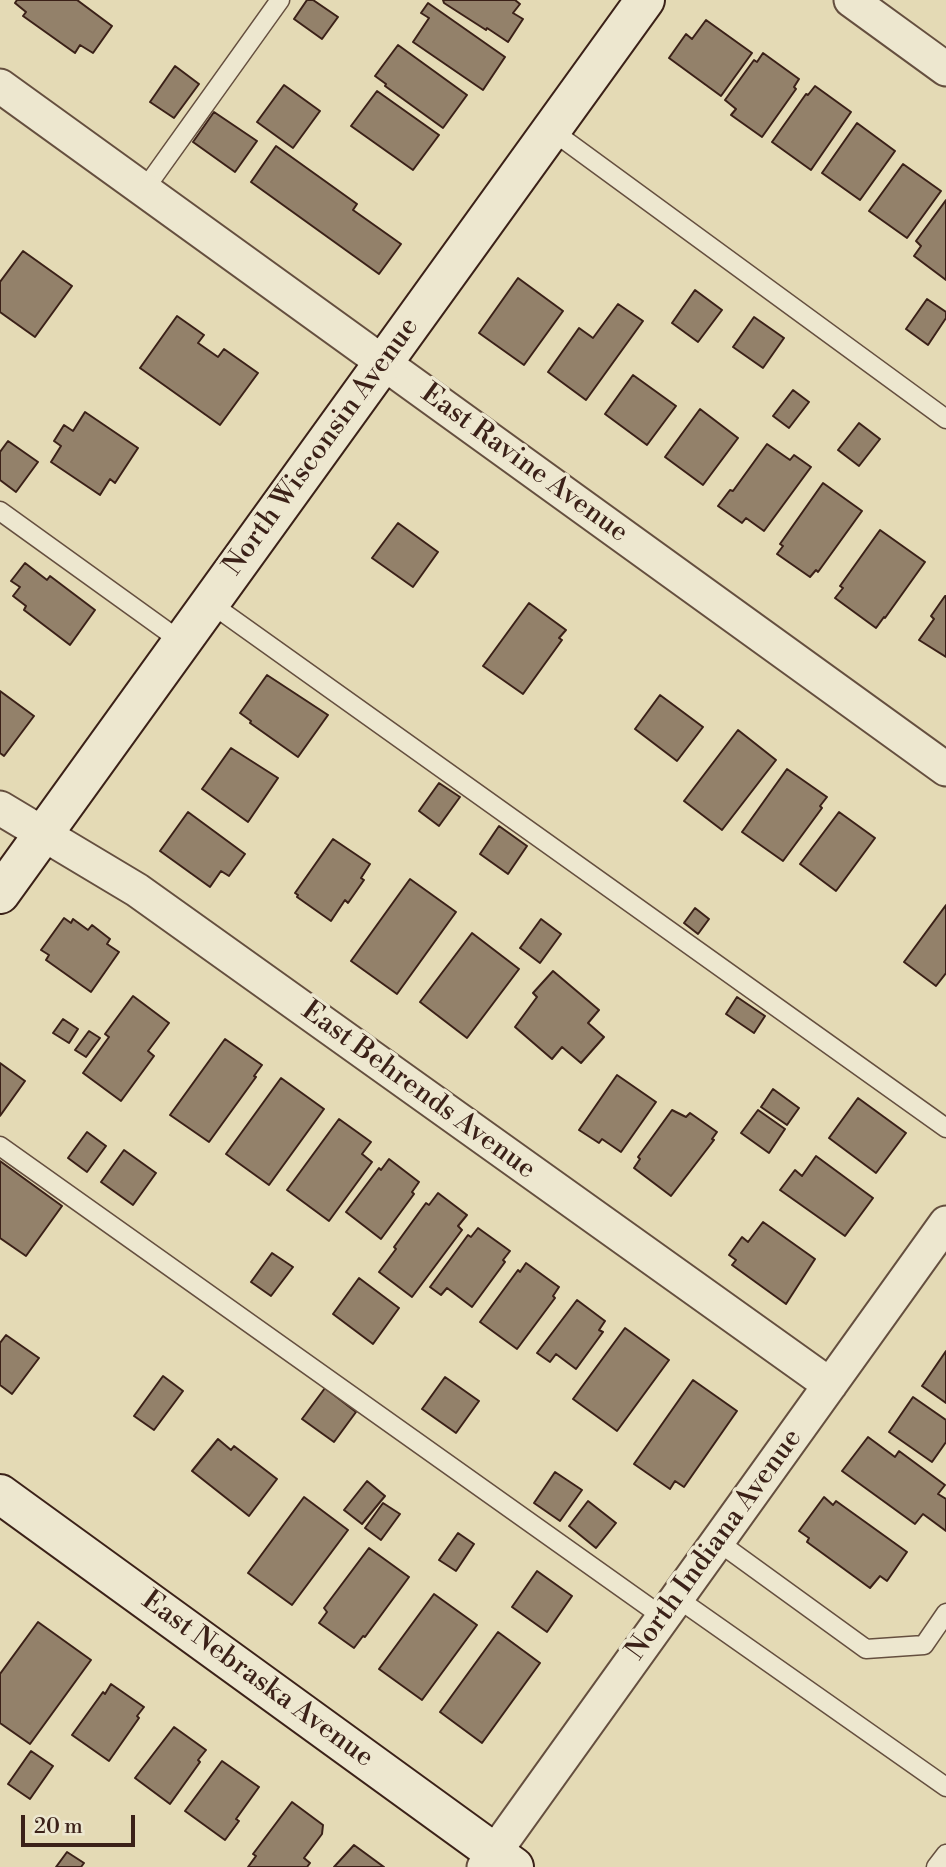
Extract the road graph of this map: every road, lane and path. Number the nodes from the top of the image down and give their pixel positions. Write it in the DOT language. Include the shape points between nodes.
graph roads {
  1 [pos="280,0"];
  2 [pos="645,0"];
  3 [pos="851,0"];
  4 [pos="946,69"];
  5 [pos="0,86"];
  6 [pos="551,130"];
  7 [pos="144,190"];
  8 [pos="383,362"];
  9 [pos="946,419"];
  10 [pos="0,511"];
  11 [pos="210,603"];
  12 [pos="182,642"];
  13 [pos="946,769"];
  14 [pos="0,808"];
  15 [pos="43,835"];
  16 [pos="0,894"];
  17 [pos="946,1128"];
  18 [pos="0,1146"];
  19 [pos="946,1223"];
  20 [pos="830,1385"];
  21 [pos="0,1494"];
  22 [pos="717,1541"];
  23 [pos="670,1608"];
  24 [pos="946,1612"];
  25 [pos="946,1787"];
  26 [pos="946,1854"];
  27 [pos="498,1862"];
  28 [pos="936,1867"];
  1 -- 7 [label="lane"];
  2 -- 6 [label="street, North Wisconsin Avenue"];
  3 -- 4 [label="street"];
  5 -- 7 [label="street, East Ravine Avenue"];
  6 -- 8 [label="street, North Wisconsin Avenue"];
  6 -- 9 [label="lane"];
  7 -- 8 [label="street, East Ravine Avenue"];
  8 -- 11 [label="street, North Wisconsin Avenue"];
  8 -- 13 [label="street, East Ravine Avenue"];
  10 -- 12 [label="lane"];
  11 -- 12 [label="street, North Wisconsin Avenue"];
  11 -- 17 [label="lane"];
  12 -- 15 [label="street, North Wisconsin Avenue"];
  14 -- 15 [label="street, East Behrends Avenue"];
  15 -- 16 [label="street, North Wisconsin Avenue"];
  15 -- 20 [label="street, East Behrends Avenue" via="137,890"];
  18 -- 23 [label="lane"];
  19 -- 20 [label="street, North Indiana Avenue"];
  20 -- 22 [label="street, North Indiana Avenue"];
  21 -- 27 [label="street, East Nebraska Avenue"];
  22 -- 23 [label="street, North Indiana Avenue"];
  22 -- 24 [label="lane" via="866,1649 924,1645"];
  23 -- 25 [label="lane"];
  23 -- 27 [label="street, North Indiana Avenue"];
  26 -- 28 [label="lane"];
}
